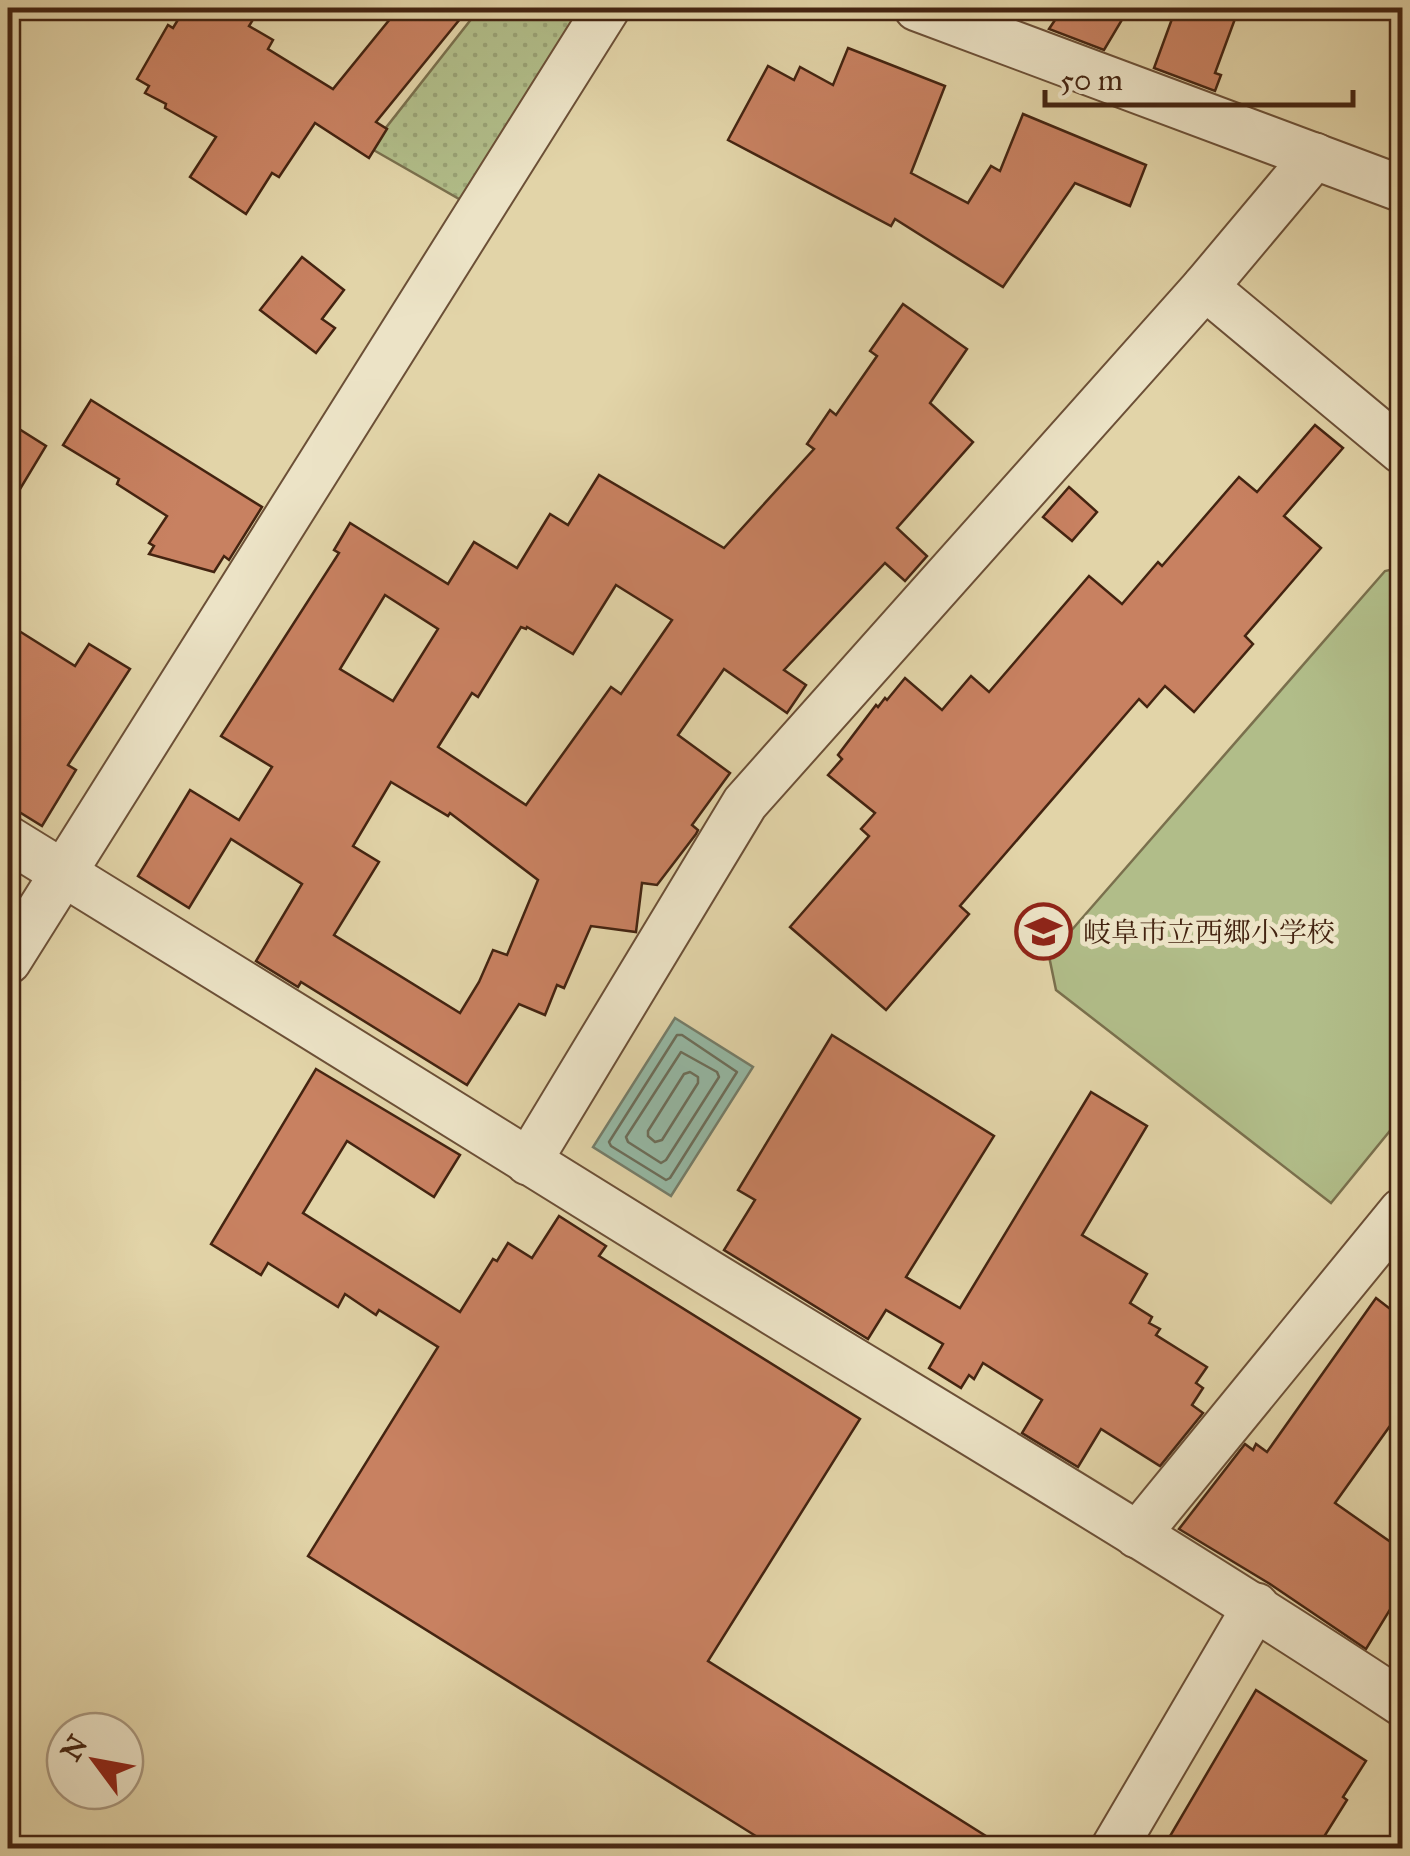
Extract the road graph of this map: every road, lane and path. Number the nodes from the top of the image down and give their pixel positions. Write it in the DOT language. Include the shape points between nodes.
graph roads {
  1 [pos="607,8"];
  2 [pos="918,8"];
  3 [pos="1315,156"];
  4 [pos="1402,189"];
  5 [pos="1206,287"];
  6 [pos="1402,450"];
  7 [pos="8,839"];
  8 [pos="62,872"];
  9 [pos="8,962"];
  10 [pos="528,1162"];
  11 [pos="1402,1210"];
  12 [pos="1137,1535"];
  13 [pos="1256,1606"];
  14 [pos="1402,1703"];
  15 [pos="1114,1848"];
  1 -- 8 [label="street"];
  2 -- 3 [label="street"];
  3 -- 4 [label="street"];
  3 -- 5 [label="street"];
  5 -- 6 [label="street"];
  5 -- 10 [label="street" via="745,802"];
  7 -- 8 [label="street"];
  8 -- 9 [label="street"];
  8 -- 10 [label="street"];
  10 -- 12 [label="street"];
  11 -- 12 [label="street"];
  12 -- 13 [label="street"];
  13 -- 14 [label="street"];
  13 -- 15 [label="street"];
}
